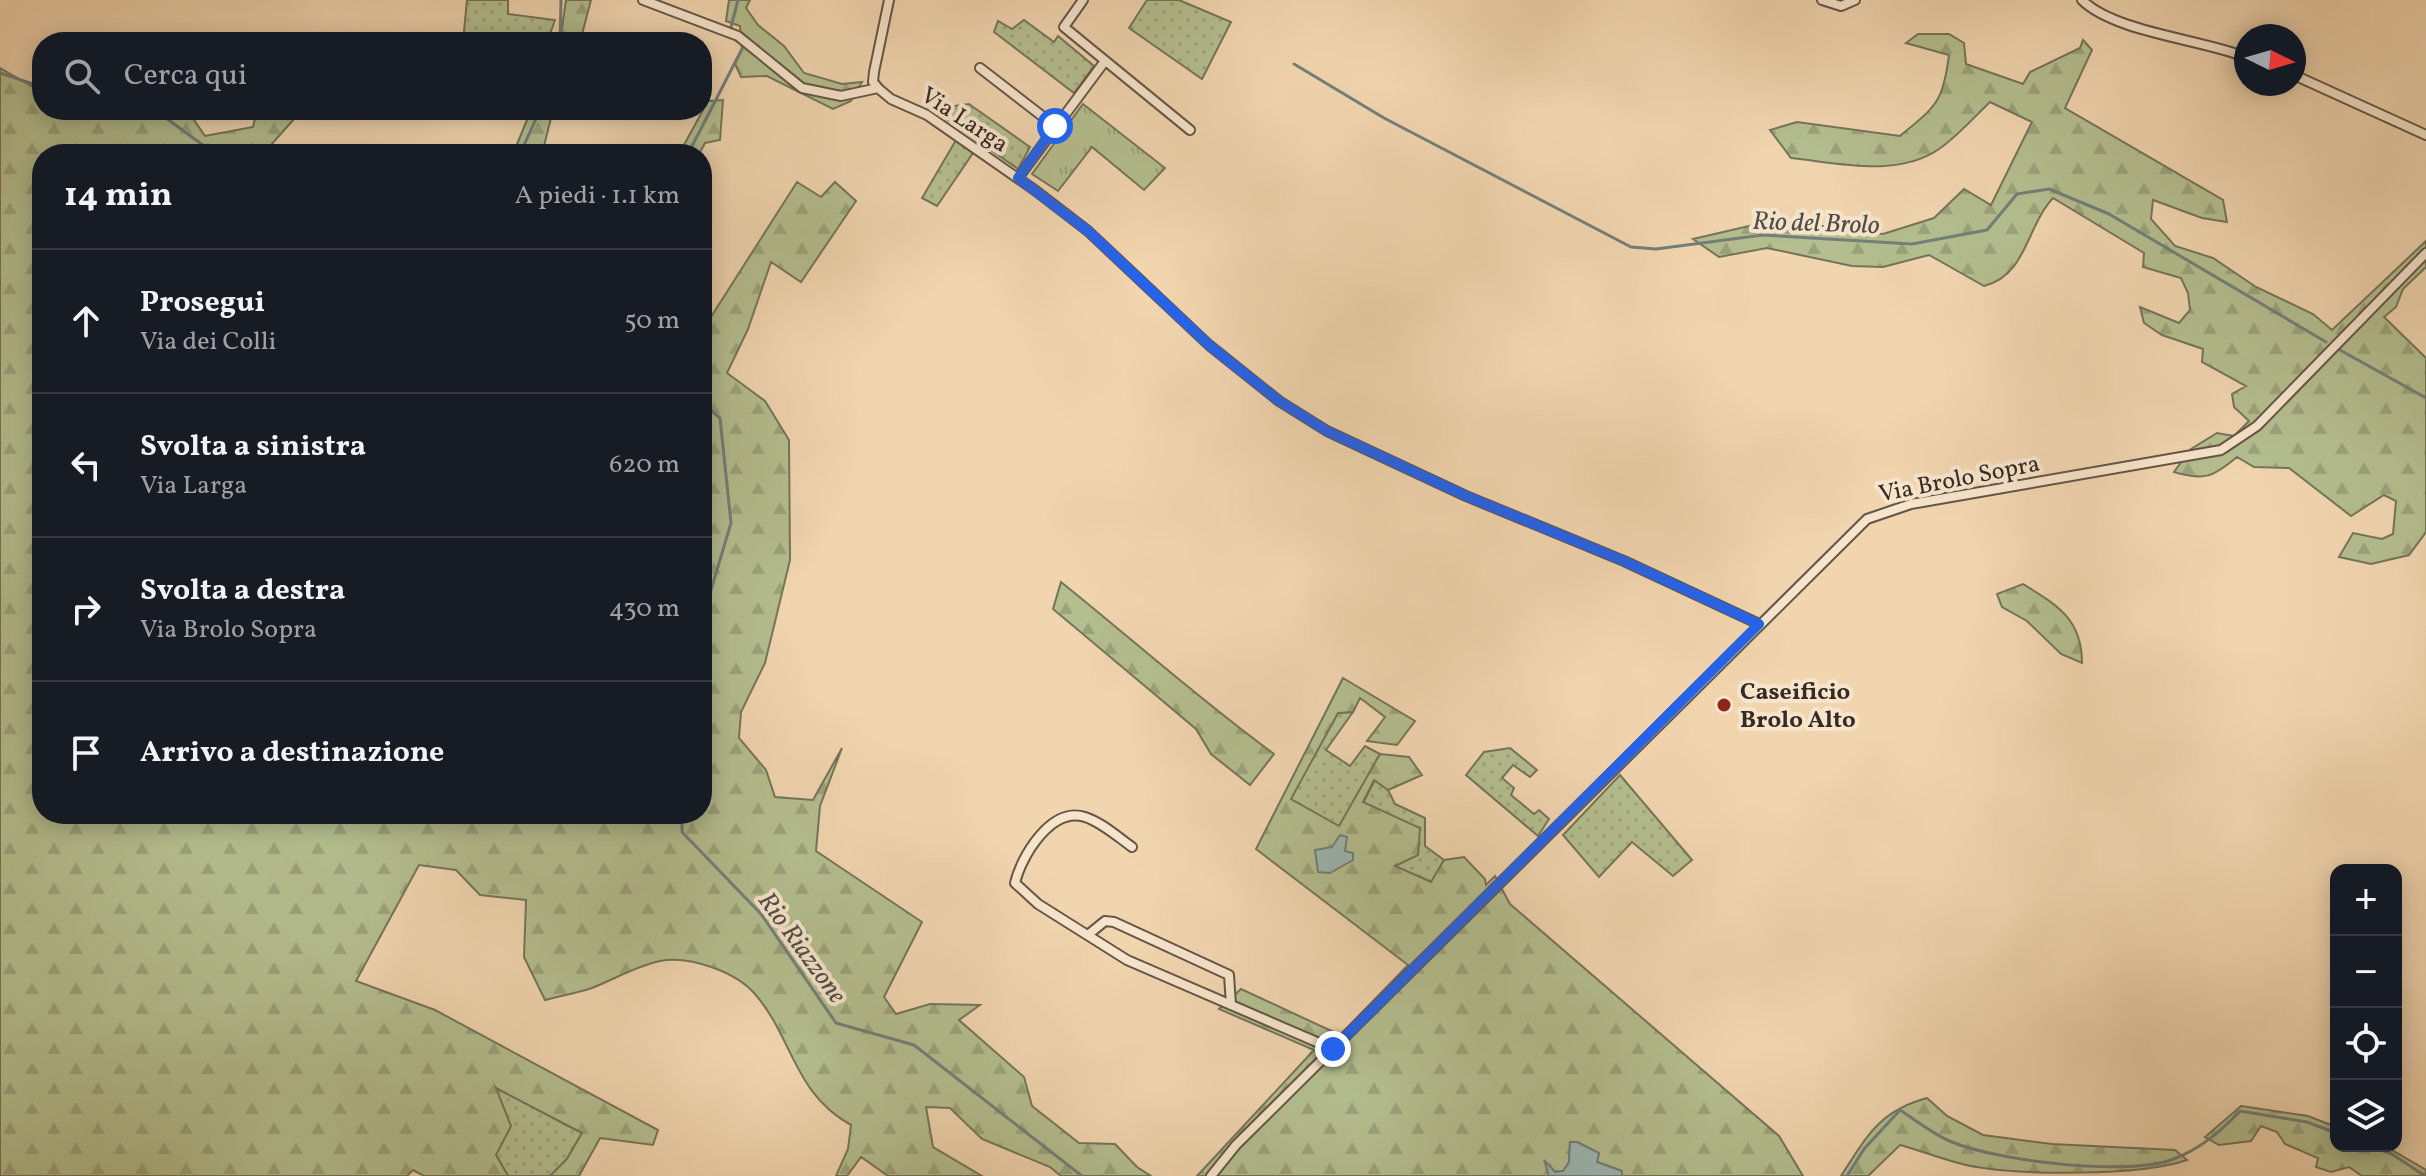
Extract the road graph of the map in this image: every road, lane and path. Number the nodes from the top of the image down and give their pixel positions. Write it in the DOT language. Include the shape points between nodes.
graph roads {
  1 [pos="643,0"];
  2 [pos="889,0"];
  3 [pos="1083,0"];
  4 [pos="1822,0"];
  5 [pos="1855,0"];
  6 [pos="2082,0"];
  7 [pos="2234,52"];
  8 [pos="1105,61"];
  9 [pos="980,68"];
  10 [pos="2306,80"];
  11 [pos="878,88"];
  12 [pos="1055,126"];
  13 [pos="1190,130"];
  14 [pos="2426,135"];
  15 [pos="1018,178"];
  16 [pos="2426,253"];
  17 [pos="1759,624"];
  18 [pos="1132,847"];
  19 [pos="1089,934"];
  20 [pos="1231,1005"];
  21 [pos="1333,1049"];
  22 [pos="1211,1176"];
  1 -- 11 [label="street" via="738,36 802,88 841,96"];
  2 -- 11 [label="street" via="874,72"];
  3 -- 8 [label="street" via="1064,27"];
  4 -- 5 [label="street" via="1841,6"];
  6 -- 7 [label="street" via="2104,18"];
  8 -- 12 [label="street"];
  8 -- 13 [label="street"];
  9 -- 12 [label="street"];
  10 -- 14 [label="street"];
  11 -- 15 [label="street, Via Larga"];
  12 -- 15 [label="street"];
  15 -- 17 [label="street, Via Larga" via="1088,231 1209,345 1279,401 1327,431"];
  16 -- 17 [label="street, Via Brolo Sopra" via="2257,426 2230,446 2191,458 1879,512"];
  17 -- 21 [label="street, Via Brolo Sopra"];
  18 -- 19 [label="street" via="1084,816 1069,816 1040,832 1018,869 1015,883 1038,904"];
  19 -- 20 [label="street" via="1127,960"];
  19 -- 20 [label="street" via="1105,921 1114,922 1229,975"];
  20 -- 21 [label="street"];
  21 -- 22 [label="street, Via Brolo Sopra"];
}
